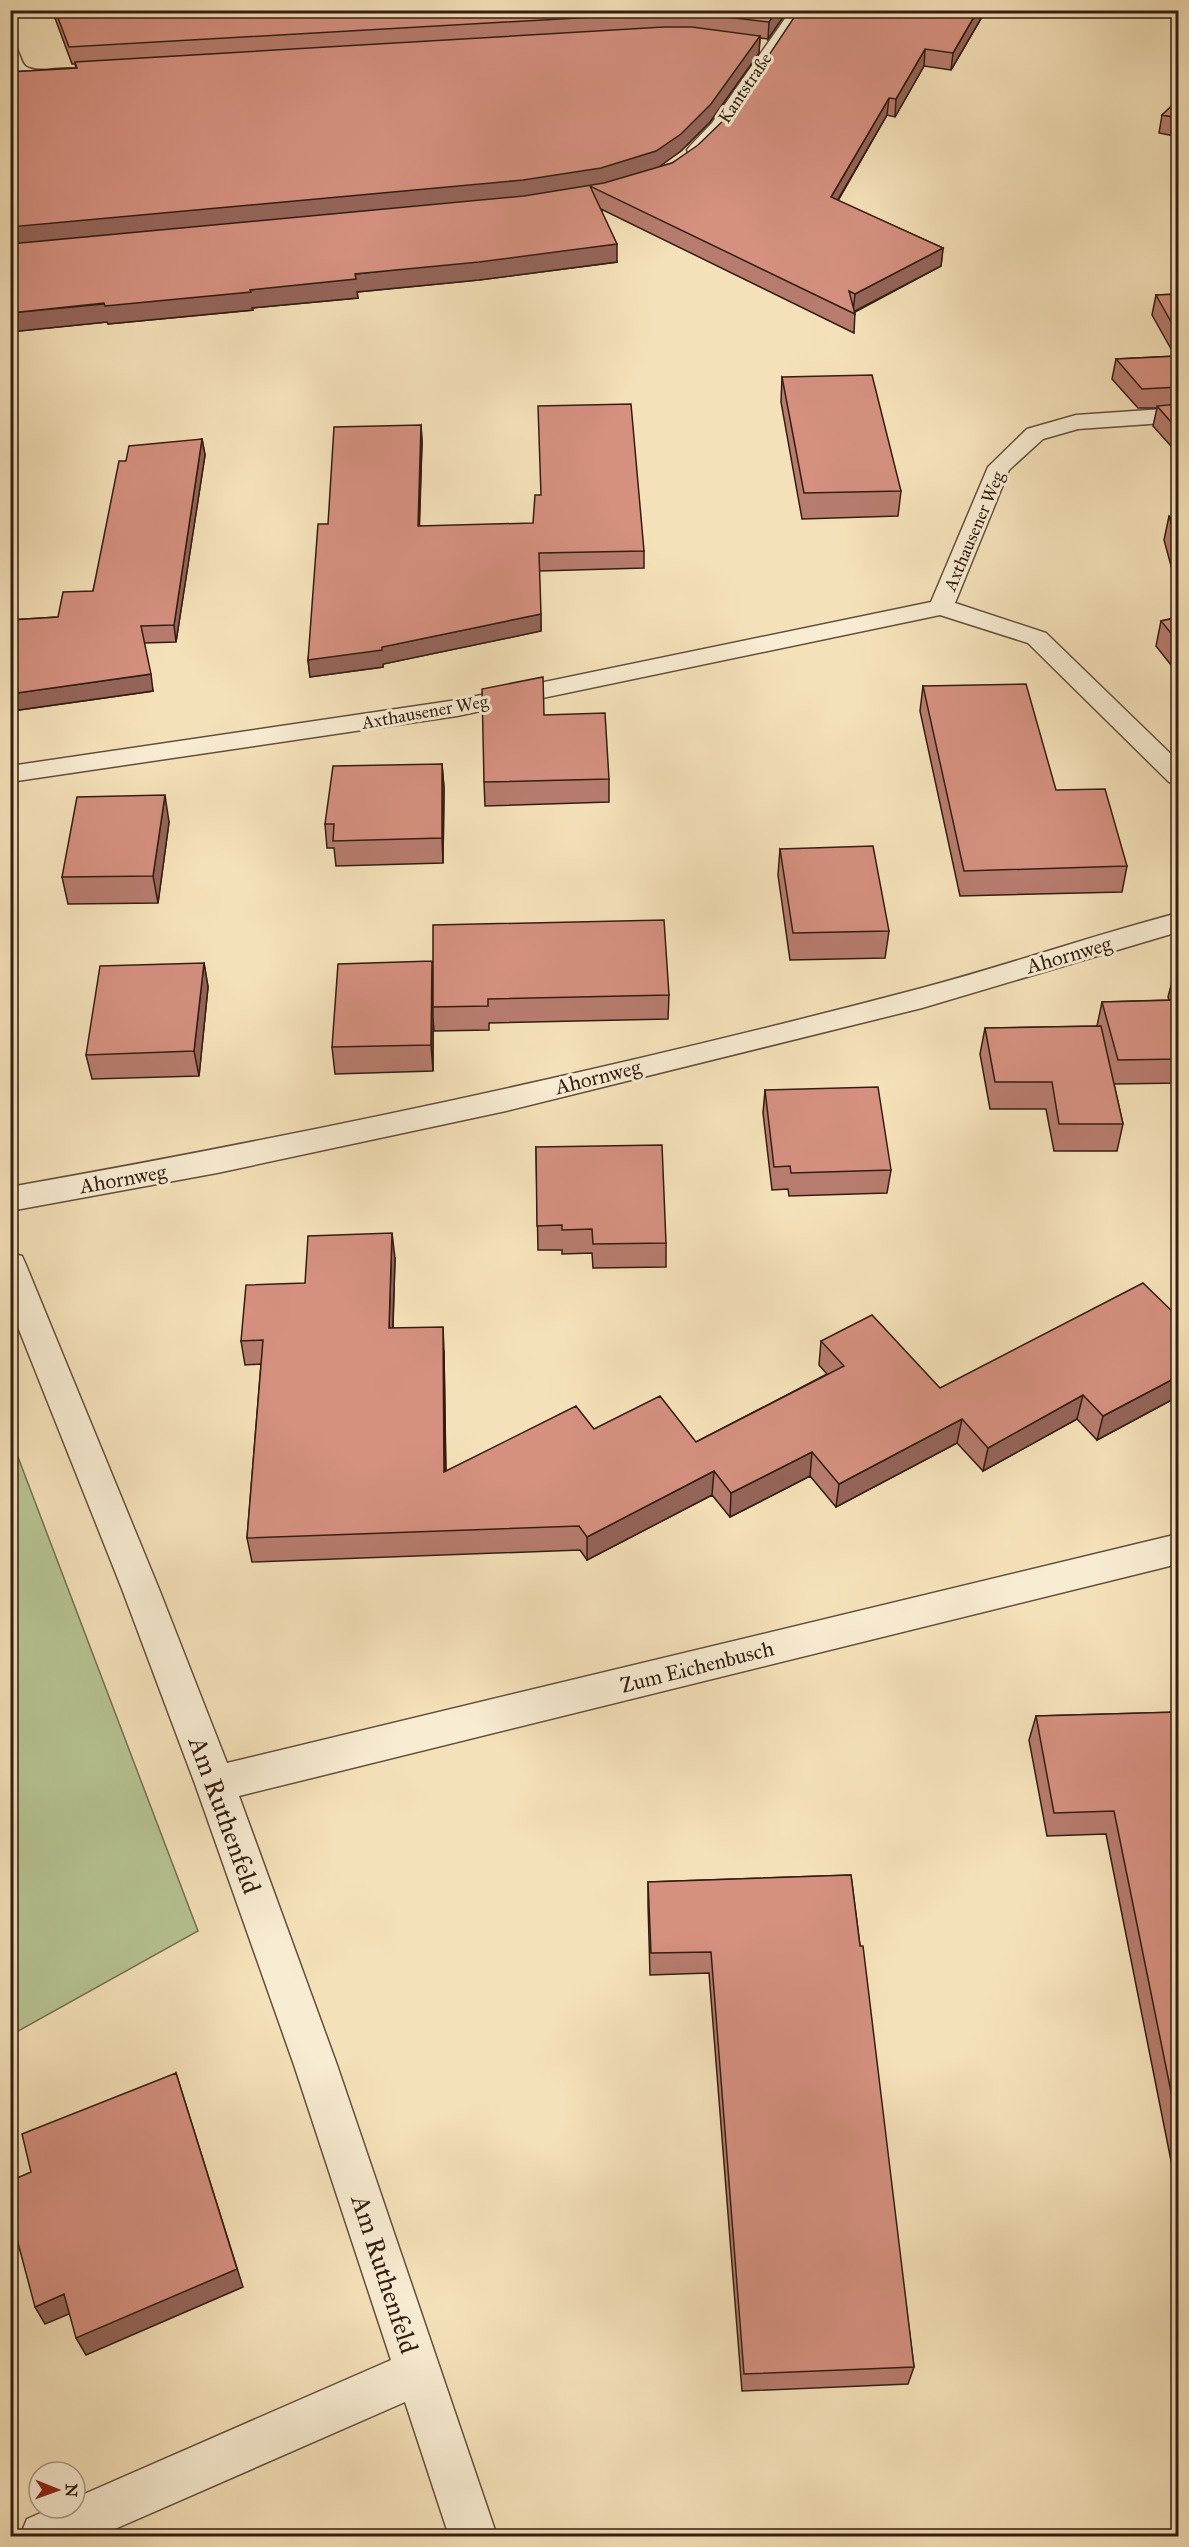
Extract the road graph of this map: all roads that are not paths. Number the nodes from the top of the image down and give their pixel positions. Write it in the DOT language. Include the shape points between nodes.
graph roads {
  1 [pos="800,10"];
  2 [pos="750,44"];
  3 [pos="773,47"];
  4 [pos="10,52"];
  5 [pos="82,72"];
  6 [pos="681,163"];
  7 [pos="1179,415"];
  8 [pos="941,607"];
  9 [pos="10,774"];
  10 [pos="1179,776"];
  11 [pos="1179,922"];
  12 [pos="10,1199"];
  13 [pos="10,1266"];
  14 [pos="1179,1549"];
  15 [pos="215,1784"];
  16 [pos="418,2372"];
  17 [pos="44,2536"];
  18 [pos="473,2536"];
  1 -- 3 [label="street, Kantstraße"];
  2 -- 3 [label="street"];
  3 -- 6 [label="street, Kantstraße" via="719,127"];
  4 -- 5 [label="street" via="15,67 28,75"];
  7 -- 8 [label="street, Axthausener Weg" via="1076,422 1035,434 999,467"];
  8 -- 9 [label="street, Axthausener Weg" via="458,708"];
  8 -- 10 [label="street, Axthausener Weg" via="1037,638"];
  11 -- 12 [label="street, Ahornweg" via="922,998 506,1100 217,1162"];
  13 -- 15 [label="street, Am Ruthenfeld" via="92,1465"];
  14 -- 15 [label="street, Zum Eichenbusch"];
  15 -- 16 [label="street, Am Ruthenfeld"];
  16 -- 17 [label="street, Am Ruthenfeld"];
  16 -- 18 [label="street, Am Ruthenfeld"];
}
